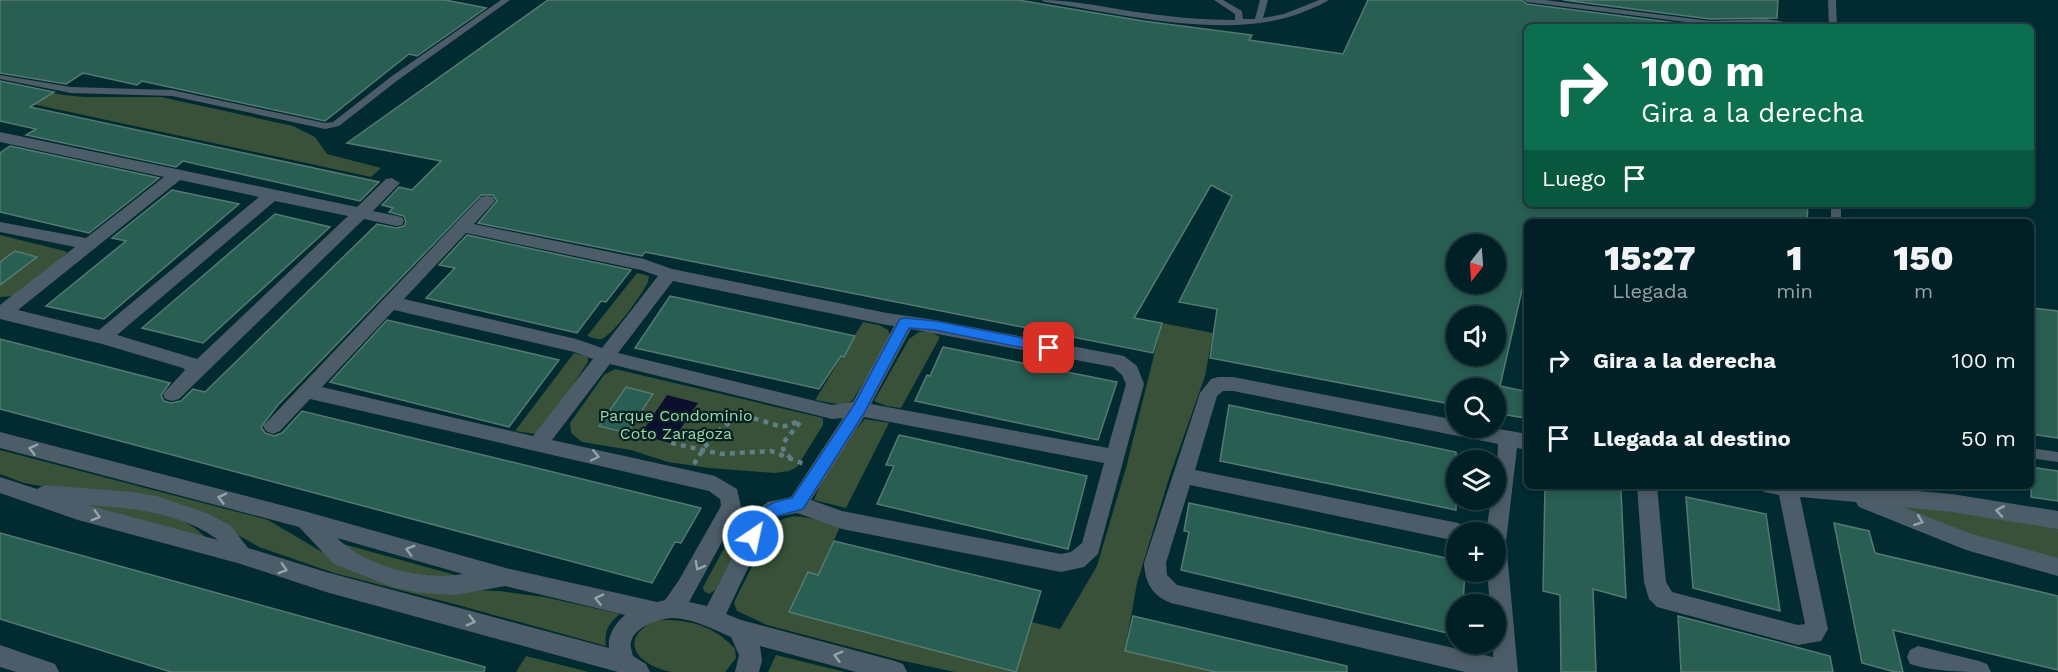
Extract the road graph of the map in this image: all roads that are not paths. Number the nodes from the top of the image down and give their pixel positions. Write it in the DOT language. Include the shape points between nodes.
graph roads {
  1 [pos="506,0"];
  2 [pos="1045,0"];
  3 [pos="1218,0"];
  4 [pos="1264,0"];
  5 [pos="1304,0"];
  6 [pos="1325,0"];
  7 [pos="1527,0"];
  8 [pos="1832,0"];
  9 [pos="1299,11"];
  10 [pos="1259,19"];
  11 [pos="1239,22"];
  12 [pos="1784,24"];
  13 [pos="1833,24"];
  14 [pos="0,77"];
  15 [pos="0,137"];
  16 [pos="178,174"];
  17 [pos="392,183"];
  18 [pos="273,194"];
  19 [pos="487,201"];
  20 [pos="361,214"];
  21 [pos="396,221"];
  22 [pos="0,227"];
  23 [pos="462,227"];
  24 [pos="90,244"];
  25 [pos="669,274"];
  26 [pos="392,303"];
  27 [pos="1,312"];
  28 [pos="905,323"];
  29 [pos="102,337"];
  30 [pos="607,358"];
  31 [pos="198,369"];
  32 [pos="308,391"];
  33 [pos="172,394"];
  34 [pos="859,409"];
  35 [pos="273,426"];
  36 [pos="0,440"];
  37 [pos="1518,440"];
  38 [pos="538,444"];
  39 [pos="2034,453"];
  40 [pos="2058,457"];
  41 [pos="1113,458"];
  42 [pos="1184,476"];
  43 [pos="5,487"];
  44 [pos="1647,489"];
  45 [pos="1781,489"];
  46 [pos="1802,489"];
  47 [pos="1845,493"];
  48 [pos="797,504"];
  49 [pos="304,520"];
  50 [pos="2058,520"];
  51 [pos="1500,522"];
  52 [pos="1446,530"];
  53 [pos="2058,567"];
  54 [pos="506,577"];
  55 [pos="1499,582"];
  56 [pos="664,610"];
  57 [pos="712,619"];
  58 [pos="739,630"];
  59 [pos="0,656"];
  60 [pos="1918,657"];
  61 [pos="630,667"];
  62 [pos="1506,671"];
  63 [pos="47,672"];
  64 [pos="747,672"];
  65 [pos="895,672"];
  66 [pos="1980,672"];
  1 -- 14 [label="lane" via="336,124 324,126 172,93 70,90"];
  2 -- 11 [label="lane" via="1156,16"];
  3 -- 11 [label="lane" via="1239,13"];
  4 -- 10 [label="lane"];
  5 -- 9 [label="lane"];
  6 -- 9 [label="lane"];
  7 -- 12 [label="lane" via="1710,23"];
  8 -- 13 [label="lane"];
  9 -- 10 [label="lane" via="1275,19"];
  10 -- 11 [label="lane"];
  15 -- 16 [label="street"];
  16 -- 18 [label="street"];
  16 -- 24 [label="street"];
  17 -- 20 [label="street"];
  18 -- 20 [label="street"];
  18 -- 29 [label="street"];
  19 -- 23 [label="street"];
  20 -- 21 [label="street"];
  20 -- 31 [label="street"];
  22 -- 24 [label="street"];
  23 -- 25 [label="street" via="645,265"];
  23 -- 26 [label="street"];
  24 -- 27 [label="street"];
  25 -- 28 [label="street"];
  25 -- 30 [label="street"];
  26 -- 30 [label="street" via="576,346"];
  26 -- 32 [label="street"];
  27 -- 29 [label="street"];
  28 -- 34 [label="street"];
  28 -- 41 [label="street" via="1118,361 1130,371 1135,384"];
  29 -- 31 [label="street"];
  30 -- 34 [label="street" via="832,412"];
  30 -- 38 [label="street"];
  31 -- 33 [label="street"];
  32 -- 35 [label="street"];
  32 -- 38 [label="street"];
  34 -- 41 [label="street"];
  34 -- 48 [label="street"];
  49 -- 36 [label="street, one-way"];
  37 -- 42 [label="street" via="1218,384 1209,393"];
  37 -- 51 [label="street"];
  38 -- 56 [label="street, one-way" via="715,484 730,495 731,507 687,587"];
  39 -- 40 [label="lane"];
  41 -- 48 [label="street" via="1091,548 1076,560 1061,563 843,520"];
  42 -- 52 [label="street"];
  42 -- 62 [label="street" via="1155,563 1156,579 1171,592"];
  43 -- 61 [label="street, one-way" via="98,517"];
  44 -- 45 [label="street" via="1655,582 1657,592 1665,600 1798,635 1813,634 1817,629"];
  46 -- 47 [label="street"];
  50 -- 47 [label="street, one-way" via="1952,503"];
  47 -- 53 [label="street, one-way" via="1966,541"];
  48 -- 57 [label="street" via="775,508 762,518"];
  54 -- 49 [label="street, one-way"];
  49 -- 54 [label="street" via="342,557 392,578 456,585"];
  56 -- 54 [label="street, one-way"];
  55 -- 62 [label="street"];
  56 -- 57 [label="street"];
  56 -- 61 [label="street" via="639,617 619,641"];
  57 -- 58 [label="street"];
  58 -- 64 [label="street" via="752,654"];
  65 -- 58 [label="street, one-way"];
  59 -- 63 [label="street"];
  60 -- 66 [label="street"];
}
